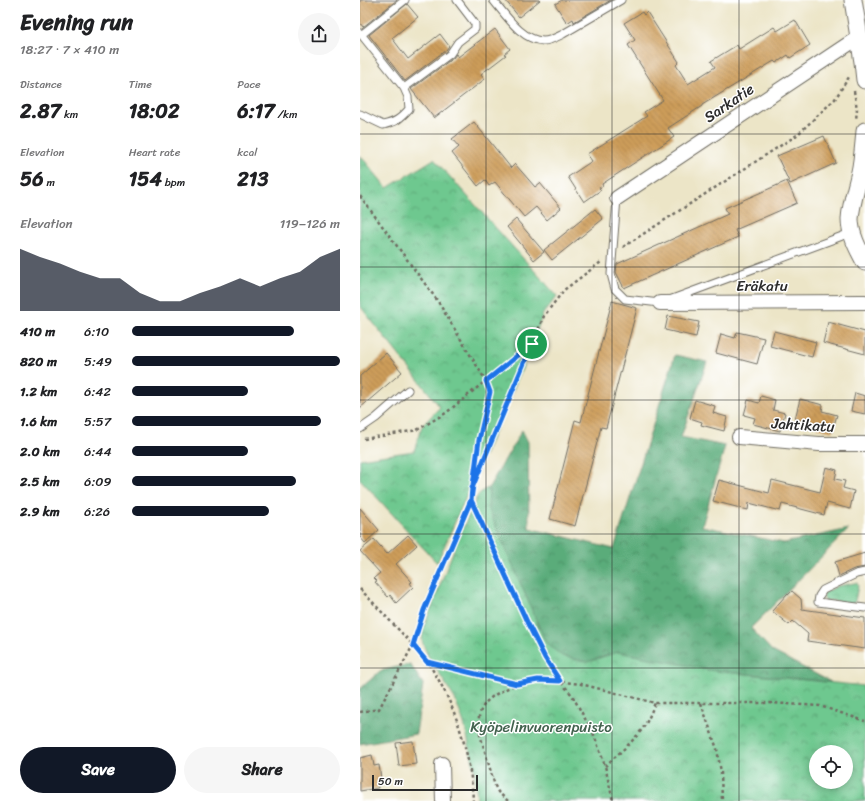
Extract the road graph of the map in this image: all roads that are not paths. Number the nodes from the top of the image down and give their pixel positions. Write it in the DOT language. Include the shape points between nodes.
graph roads {
  1 [pos="405,0"];
  2 [pos="457,0"];
  3 [pos="494,0"];
  4 [pos="621,0"];
  5 [pos="853,0"];
  6 [pos="361,34"];
  7 [pos="859,37"];
  8 [pos="865,80"];
  9 [pos="404,88"];
  10 [pos="360,114"];
  11 [pos="865,130"];
  12 [pos="863,168"];
  13 [pos="617,198"];
  14 [pos="853,234"];
  15 [pos="865,262"];
  16 [pos="865,302"];
  17 [pos="660,303"];
  18 [pos="408,390"];
  19 [pos="360,428"];
  20 [pos="739,438"];
  21 [pos="865,444"];
  22 [pos="865,572"];
  23 [pos="865,608"];
  24 [pos="442,764"];
  25 [pos="443,801"];
  1 -- 6 [label="lane"];
  2 -- 9 [label="lane" via="475,24 475,29 458,42 450,54"];
  3 -- 4 [label="lane" via="526,36 543,41 564,34"];
  5 -- 7 [label="street"];
  6 -- 9 [label="lane"];
  7 -- 8 [label="street"];
  7 -- 13 [label="street, Sarkatie"];
  9 -- 10 [label="lane" via="409,108 393,123 383,125"];
  11 -- 12 [label="street"];
  12 -- 14 [label="street" via="850,219"];
  13 -- 17 [label="lane" via="611,274 615,289 625,299"];
  14 -- 15 [label="street"];
  14 -- 17 [label="lane"];
  16 -- 17 [label="street, Eräkatu"];
  18 -- 19 [label="lane" via="376,418"];
  20 -- 21 [label="street, Jahtikatu" via="820,444"];
  22 -- 23 [label="lane" via="824,590 818,602"];
  24 -- 25 [label="street"];
}
